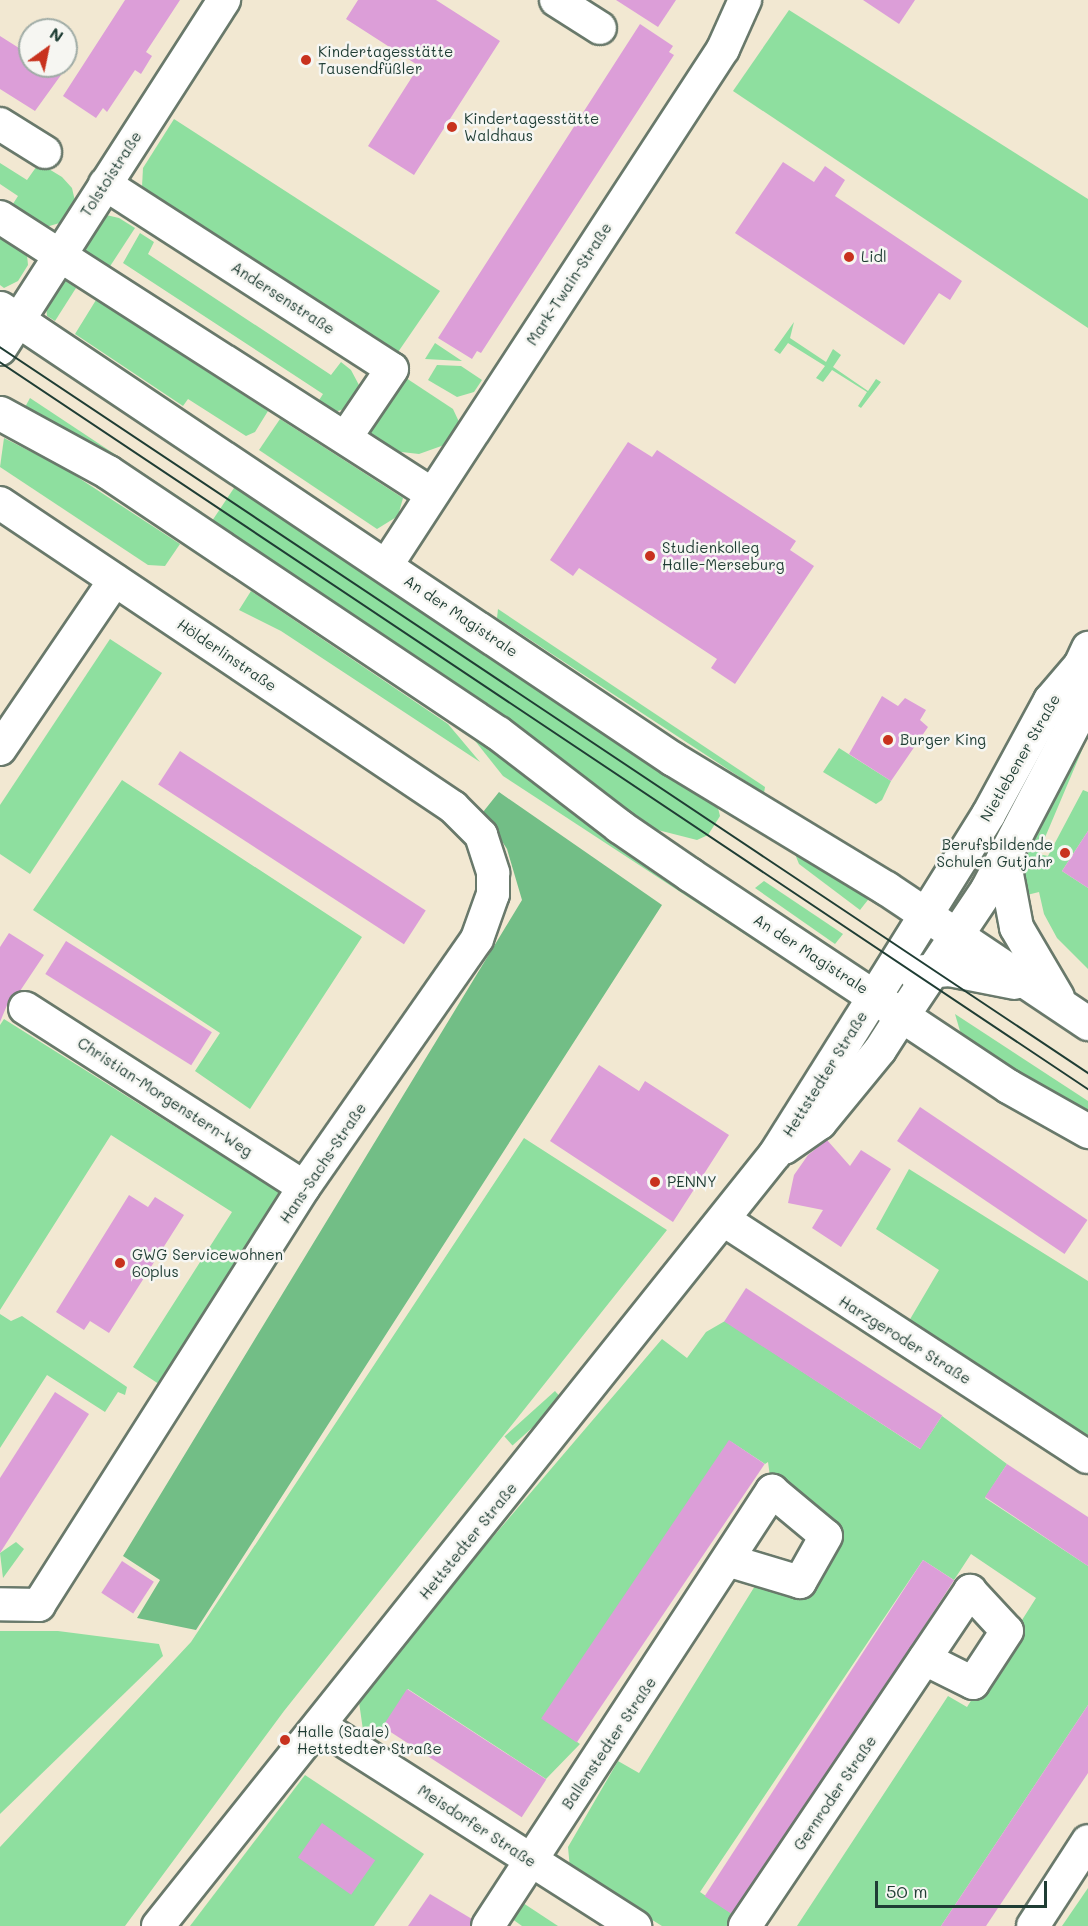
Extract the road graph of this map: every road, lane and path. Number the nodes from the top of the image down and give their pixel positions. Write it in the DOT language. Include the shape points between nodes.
graph roads {
  1 [pos="224,0"];
  2 [pos="556,0"];
  3 [pos="745,0"];
  4 [pos="600,28"];
  5 [pos="0,124"];
  6 [pos="45,152"];
  7 [pos="105,184"];
  8 [pos="0,217"];
  9 [pos="60,255"];
  10 [pos="9,314"];
  11 [pos="0,349"];
  12 [pos="0,413"];
  13 [pos="346,437"];
  14 [pos="432,494"];
  15 [pos="0,503"];
  16 [pos="386,566"];
  17 [pos="115,580"];
  18 [pos="1085,661"];
  19 [pos="0,749"];
  20 [pos="453,807"];
  21 [pos="1003,858"];
  22 [pos="926,916"];
  23 [pos="956,935"];
  24 [pos="932,970"];
  25 [pos="875,995"];
  26 [pos="1064,1007"];
  27 [pos="25,1008"];
  28 [pos="903,1014"];
  29 [pos="1088,1131"];
  30 [pos="776,1154"];
  31 [pos="304,1187"];
  32 [pos="724,1220"];
  33 [pos="1088,1456"];
  34 [pos="730,1561"];
  35 [pos="0,1604"];
  36 [pos="925,1659"];
  37 [pos="319,1725"];
  38 [pos="1088,1840"];
  39 [pos="529,1859"];
  40 [pos="159,1926"];
  41 [pos="488,1926"];
  42 [pos="635,1926"];
  43 [pos="745,1926"];
  44 [pos="1032,1926"];
  1 -- 7 [label="street, Tolstoistraße"];
  2 -- 4 [label="street"];
  3 -- 14 [label="street, Mark-Twain-Straße" via="723,49"];
  5 -- 6 [label="street"];
  7 -- 9 [label="street, Tolstoistraße"];
  7 -- 13 [label="street, Andersenstraße" via="392,369"];
  8 -- 9 [label="street"];
  9 -- 10 [label="street, Tolstoistraße"];
  9 -- 13 [label="street"];
  10 -- 11 [label="street, Tolstoistraße"];
  10 -- 16 [label="main road, An der Magistrale"];
  12 -- 25 [label="main road, An der Magistrale" via="108,472 498,733 619,826"];
  13 -- 14 [label="street"];
  14 -- 16 [label="street, Mark-Twain-Straße"];
  15 -- 17 [label="street, Hölderlinstraße"];
  16 -- 22 [label="main road, An der Magistrale" via="683,766"];
  17 -- 19 [label="street"];
  17 -- 20 [label="street, Hölderlinstraße"];
  18 -- 21 [label="main road, Nietlebener Straße" via="1081,709"];
  18 -- 22 [label="main road, Nietlebener Straße" via="1050,700"];
  20 -- 31 [label="street, Hans-Sachs-Straße" via="481,835 490,855 493,894 487,914 477,939"];
  21 -- 23 [label="main road, Nietlebener Straße"];
  21 -- 26 [label="main road" via="1016,927"];
  22 -- 23 [label="main road, An der Magistrale"];
  22 -- 25 [label="main road, An der Magistrale"];
  23 -- 24 [label="main road"];
  23 -- 26 [label="main road, An der Magistrale"];
  24 -- 25 [label="main road" via="914,972"];
  24 -- 26 [label="main road" via="985,975"];
  24 -- 28 [label="main road"];
  25 -- 28 [label="main road, An der Magistrale"];
  25 -- 30 [label="street, Hettstedter Straße"];
  27 -- 31 [label="street, Christian-Morgenstern-Weg"];
  28 -- 29 [label="main road, An der Magistrale" via="1008,1086"];
  28 -- 30 [label="street, Hettstedter Straße" via="880,1050 820,1123"];
  30 -- 32 [label="street, Hettstedter Straße"];
  31 -- 35 [label="street, Hans-Sachs-Straße" via="39,1605"];
  32 -- 33 [label="street, Harzgeroder Straße"];
  32 -- 37 [label="street, Hettstedter Straße"];
  34 -- 39 [label="street, Ballenstedter Straße" via="586,1780"];
  36 -- 43 [label="street, Gernroder Straße"];
  37 -- 39 [label="street, Meisdorfer Straße"];
  37 -- 40 [label="street, Hettstedter Straße"];
  38 -- 44 [label="street"];
  39 -- 41 [label="street, Ballenstedter Straße"];
  39 -- 42 [label="street, Meisdorfer Straße"];
}
